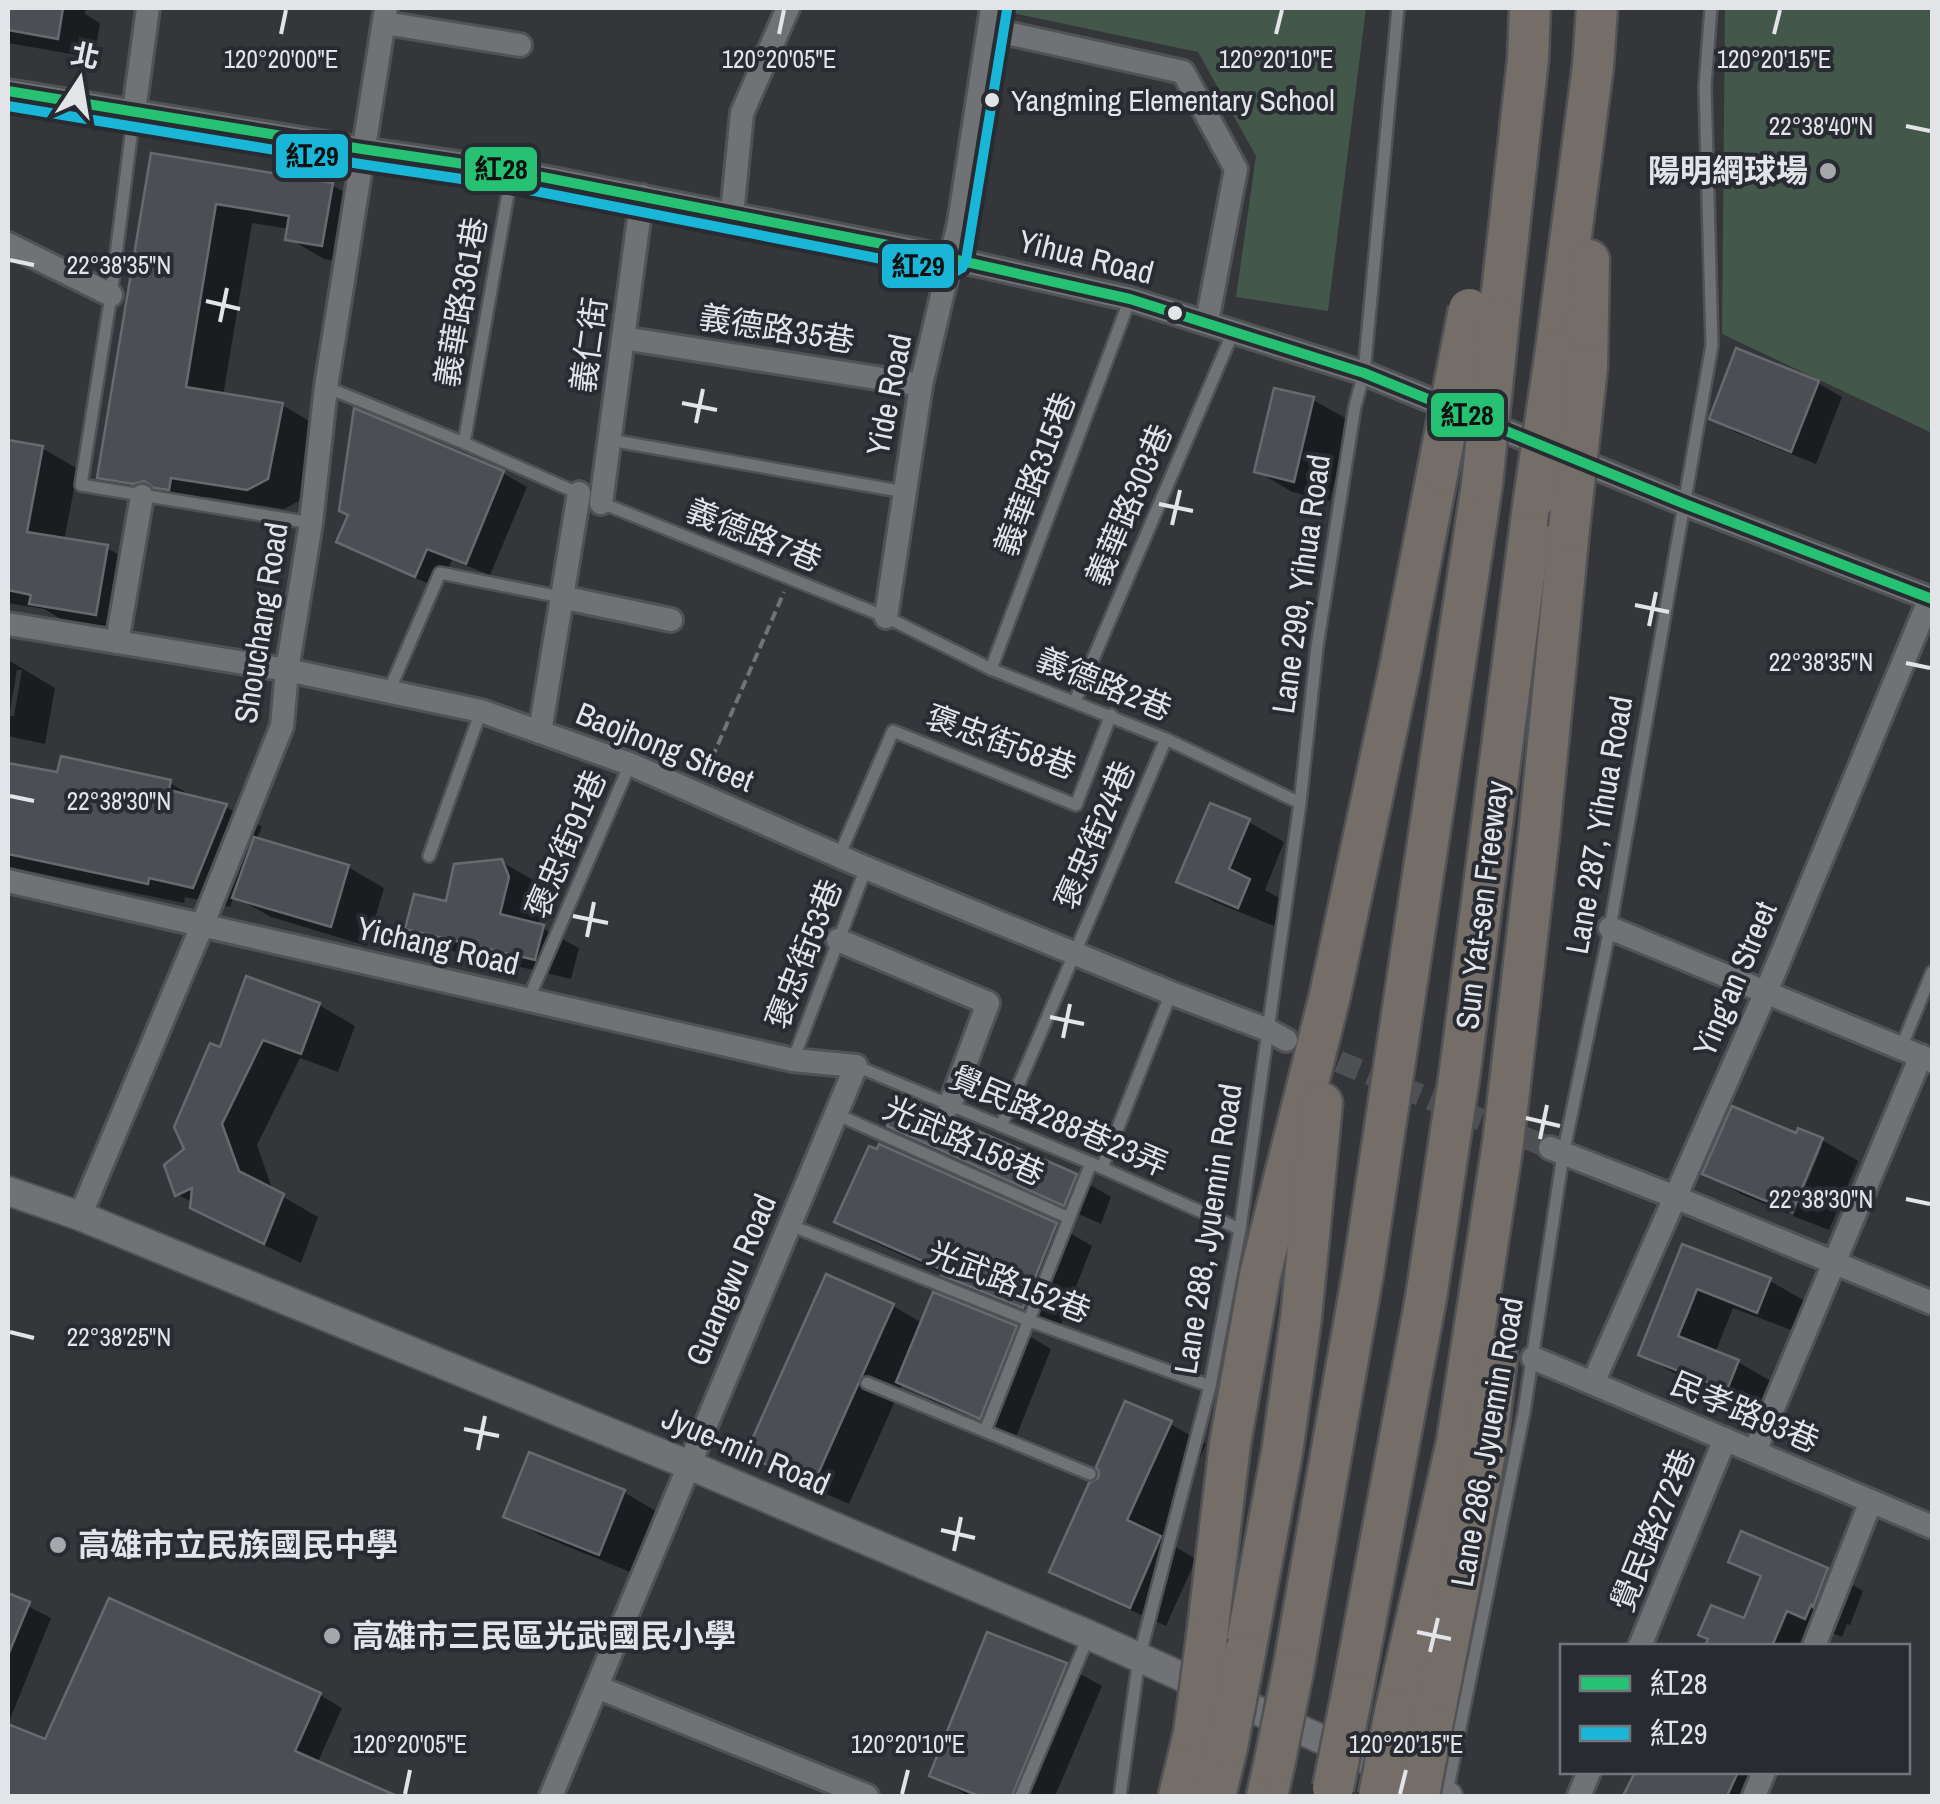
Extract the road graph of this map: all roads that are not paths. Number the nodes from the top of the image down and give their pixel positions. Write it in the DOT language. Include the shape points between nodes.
graph roads {
  1 [pos="148,8"];
  2 [pos="788,8"];
  3 [pos="1398,8"];
  4 [pos="1530,8"];
  5 [pos="1597,8"];
  6 [pos="1711,8"];
  7 [pos="385,15"];
  8 [pos="991,18"];
  9 [pos="520,45"];
  10 [pos="8,91"];
  11 [pos="134,111"];
  12 [pos="362,149"];
  13 [pos="512,170"];
  14 [pos="642,196"];
  15 [pos="732,214"];
  16 [pos="8,244"];
  17 [pos="951,258"];
  18 [pos="111,294"];
  19 [pos="1130,299"];
  20 [pos="1484,314"];
  21 [pos="1208,322"];
  22 [pos="1234,332"];
  23 [pos="623,338"];
  24 [pos="1572,359"];
  25 [pos="1364,373"];
  26 [pos="921,385"];
  27 [pos="326,386"];
  28 [pos="610,440"];
  29 [pos="464,442"];
  30 [pos="905,492"];
  31 [pos="578,493"];
  32 [pos="142,496"];
  33 [pos="601,503"];
  34 [pos="1685,504"];
  35 [pos="311,523"];
  36 [pos="562,597"];
  37 [pos="1931,598"];
  38 [pos="886,617"];
  39 [pos="671,620"];
  40 [pos="8,624"];
  41 [pos="117,642"];
  42 [pos="991,669"];
  43 [pos="287,670"];
  44 [pos="389,692"];
  45 [pos="1075,701"];
  46 [pos="481,711"];
  47 [pos="1111,715"];
  48 [pos="540,732"];
  49 [pos="1166,738"];
  50 [pos="630,764"];
  51 [pos="1300,804"];
  52 [pos="429,856"];
  53 [pos="839,856"];
  54 [pos="866,868"];
  55 [pos="8,881"];
  56 [pos="202,926"];
  57 [pos="1610,928"];
  58 [pos="838,940"];
  59 [pos="1075,953"];
  60 [pos="1932,972"];
  61 [pos="1766,992"];
  62 [pos="1171,993"];
  63 [pos="1330,994"];
  64 [pos="528,1000"];
  65 [pos="1277,1035"];
  66 [pos="1918,1055"];
  67 [pos="792,1060"];
  68 [pos="856,1066"];
  69 [pos="950,1104"];
  70 [pos="836,1114"];
  71 [pos="1002,1126"];
  72 [pos="1556,1152"];
  73 [pos="1097,1166"];
  74 [pos="8,1191"];
  75 [pos="1675,1196"];
  76 [pos="80,1216"];
  77 [pos="1069,1218"];
  78 [pos="790,1225"];
  79 [pos="1240,1229"];
  80 [pos="1834,1262"];
  81 [pos="1932,1303"];
  82 [pos="1030,1322"];
  83 [pos="1532,1358"];
  84 [pos="867,1383"];
  85 [pos="1593,1383"];
  86 [pos="1210,1386"];
  87 [pos="985,1431"];
  88 [pos="1725,1439"];
  89 [pos="1755,1452"];
  90 [pos="690,1465"];
  91 [pos="1090,1474"];
  92 [pos="1872,1500"];
  93 [pos="1932,1526"];
  94 [pos="1089,1635"];
  95 [pos="1641,1644"];
  96 [pos="1815,1644"];
  97 [pos="1139,1658"];
  98 [pos="597,1687"];
  99 [pos="1413,1720"];
  100 [pos="1210,1740"];
  101 [pos="1270,1781"];
  102 [pos="1332,1792"];
  103 [pos="552,1796"];
  104 [pos="867,1796"];
  105 [pos="1021,1796"];
  106 [pos="1120,1796"];
  107 [pos="1179,1796"];
  108 [pos="1215,1796"];
  109 [pos="1380,1796"];
  110 [pos="1420,1796"];
  111 [pos="1447,1796"];
  1 -- 11 [label="street"];
  2 -- 15 [label="street" via="742,113"];
  3 -- 25 [label="lane, Lane 299, Yihua Road"];
  4 -- 20 [label="highway, Sun Yat-sen Freeway" via="1528,58"];
  5 -- 24 [label="highway"];
  6 -- 34 [label="lane, Lane 287, Yihua Road" via="1704,86 1712,345"];
  7 -- 9 [label="street"];
  7 -- 12 [label="street, Shouchang Road"];
  8 -- 17 [label="street, Yide Road"];
  8 -- 21 [label="street" via="1183,72 1236,169"];
  10 -- 11 [label="street, Yihua Road"];
  11 -- 12 [label="street, Yihua Road"];
  11 -- 18 [label="lane"];
  12 -- 13 [label="street, Yihua Road"];
  12 -- 27 [label="street, Shouchang Road"];
  13 -- 14 [label="street, Yihua Road"];
  13 -- 29 [label="lane, 義華路361巷"];
  14 -- 15 [label="street, Yihua Road"];
  14 -- 23 [label="street, 義仁街"];
  15 -- 17 [label="street, Yihua Road"];
  16 -- 18 [label="street"];
  17 -- 19 [label="street, Yihua Road"];
  17 -- 26 [label="street, Yide Road"];
  18 -- 32 [label="lane" via="81,486"];
  19 -- 21 [label="street, Yihua Road"];
  19 -- 42 [label="lane, 義華路315巷"];
  20 -- 63 [label="highway, bridge" via="1438,470"];
  20 -- 101 [label="highway, Sun Yat-sen Freeway, bridge" via="1482,484 1363,1273"];
  21 -- 22 [label="street, Yihua Road"];
  22 -- 25 [label="street, Yihua Road"];
  22 -- 45 [label="lane, 義華路303巷"];
  23 -- 26 [label="street, 義德路35巷"];
  23 -- 28 [label="street, 義仁街"];
  24 -- 99 [label="highway, bridge" via="1568,529 1503,1143 1508,1263 1486,1448"];
  24 -- 102 [label="highway, Sun Yat-sen Freeway, bridge" via="1534,499 1426,1298"];
  25 -- 34 [label="street, Yihua Road"];
  25 -- 51 [label="lane, Lane 299, Yihua Road" via="1317,647"];
  26 -- 30 [label="street, Yide Road"];
  27 -- 29 [label="lane, 義華路361巷"];
  27 -- 35 [label="street, Shouchang Road"];
  28 -- 30 [label="lane"];
  28 -- 33 [label="street, 義仁街"];
  29 -- 31 [label="lane, 義華路361巷"];
  30 -- 38 [label="street, Yide Road"];
  31 -- 33 [label="lane, 義華路361巷"];
  31 -- 36 [label="street"];
  32 -- 35 [label="lane"];
  32 -- 41 [label="street"];
  33 -- 38 [label="lane, 義德路7巷"];
  34 -- 37 [label="street, Yihua Road"];
  34 -- 57 [label="lane, Lane 287, Yihua Road"];
  35 -- 43 [label="street, Shouchang Road"];
  36 -- 39 [label="street"];
  36 -- 44 [label="lane" via="440,573"];
  36 -- 48 [label="street"];
  37 -- 61 [label="street, Ying'an Street"];
  38 -- 42 [label="lane, 義德路2巷"];
  40 -- 41 [label="street, Baojhong Street"];
  41 -- 43 [label="street, Baojhong Street"];
  42 -- 45 [label="lane, 義德路2巷"];
  43 -- 44 [label="street, Baojhong Street"];
  43 -- 56 [label="street, Shouchang Road" via="282,726"];
  44 -- 46 [label="street, Baojhong Street"];
  45 -- 47 [label="lane, 義德路2巷"];
  46 -- 48 [label="street, Baojhong Street"];
  46 -- 52 [label="lane"];
  47 -- 49 [label="lane, 義德路2巷"];
  47 -- 53 [label="lane, 褒忠街58巷" via="1076,805 893,732"];
  48 -- 50 [label="street, Baojhong Street"];
  49 -- 51 [label="lane, 義德路2巷"];
  49 -- 59 [label="lane, 褒忠街24巷"];
  50 -- 53 [label="street, Baojhong Street"];
  50 -- 64 [label="lane, 褒忠街91巷"];
  51 -- 65 [label="lane, Lane 288, Jyuemin Road"];
  53 -- 54 [label="street, Baojhong Street"];
  54 -- 58 [label="lane, 褒忠街53巷"];
  54 -- 59 [label="street, Baojhong Street"];
  55 -- 56 [label="street, Yichang Road"];
  56 -- 64 [label="street, Yichang Road"];
  56 -- 76 [label="street, Shouchang Road"];
  57 -- 61 [label="street"];
  57 -- 72 [label="lane, Lane 287, Yihua Road"];
  58 -- 67 [label="lane, 褒忠街53巷"];
  58 -- 69 [label="street" via="988,1003"];
  59 -- 62 [label="street, Baojhong Street"];
  59 -- 71 [label="lane, 褒忠街24巷"];
  60 -- 66 [label="lane"];
  61 -- 66 [label="street"];
  61 -- 75 [label="street, Ying'an Street"];
  62 -- 65 [label="street, Baojhong Street"];
  62 -- 73 [label="lane"];
  63 -- 100 [label="highway, bridge" via="1282,1452 1244,1652"];
  63 -- 100 [label="highway, bridge" via="1260,1275 1230,1444 1207,1636"];
  64 -- 67 [label="street, Yichang Road"];
  65 -- 79 [label="lane, Lane 288, Jyuemin Road"];
  66 -- 80 [label="street"];
  67 -- 68 [label="street, Yichang Road"];
  68 -- 69 [label="lane, 覺民路288巷23弄"];
  68 -- 70 [label="street, Guangwu Road"];
  69 -- 71 [label="lane, 覺民路288巷23弄"];
  70 -- 77 [label="lane, 光武路158巷"];
  70 -- 78 [label="street, Guangwu Road"];
  71 -- 73 [label="lane, 覺民路288巷23弄"];
  72 -- 75 [label="street"];
  72 -- 83 [label="lane, Lane 286, Jyuemin Road"];
  73 -- 77 [label="lane"];
  73 -- 79 [label="lane, 覺民路288巷23弄"];
  74 -- 76 [label="street, Jyue-min Road"];
  75 -- 80 [label="street"];
  75 -- 85 [label="street, Ying'an Street"];
  76 -- 90 [label="street, Jyue-min Road"];
  77 -- 82 [label="lane"];
  78 -- 82 [label="lane, 光武路152巷"];
  78 -- 90 [label="street, Guangwu Road"];
  79 -- 86 [label="lane, Lane 288, Jyuemin Road"];
  80 -- 81 [label="street"];
  80 -- 89 [label="street"];
  82 -- 86 [label="lane, 光武路152巷"];
  82 -- 87 [label="lane"];
  83 -- 85 [label="street, 民孝路93巷"];
  83 -- 111 [label="lane, Lane 286, Jyuemin Road"];
  84 -- 87 [label="lane"];
  85 -- 88 [label="street, 民孝路93巷"];
  86 -- 97 [label="lane, Lane 288, Jyuemin Road"];
  87 -- 91 [label="lane"];
  88 -- 89 [label="street, 民孝路93巷"];
  88 -- 95 [label="street, 覺民路272巷"];
  89 -- 92 [label="street, 民孝路93巷"];
  90 -- 94 [label="street, Jyue-min Road"];
  90 -- 98 [label="street, Guangwu Road"];
  92 -- 93 [label="street, 民孝路93巷"];
  92 -- 96 [label="street"];
  94 -- 97 [label="street, Jyue-min Road"];
  94 -- 105 [label="lane"];
  97 -- 106 [label="lane, Lane 288, Jyuemin Road"];
  97 -- 111 [label="street, Jyue-min Road"];
  98 -- 103 [label="street, Guangwu Road"];
  98 -- 104 [label="street"];
  99 -- 109 [label="highway, bridge"];
  99 -- 110 [label="highway, bridge"];
  100 -- 107 [label="highway"];
  100 -- 108 [label="highway"];
}
